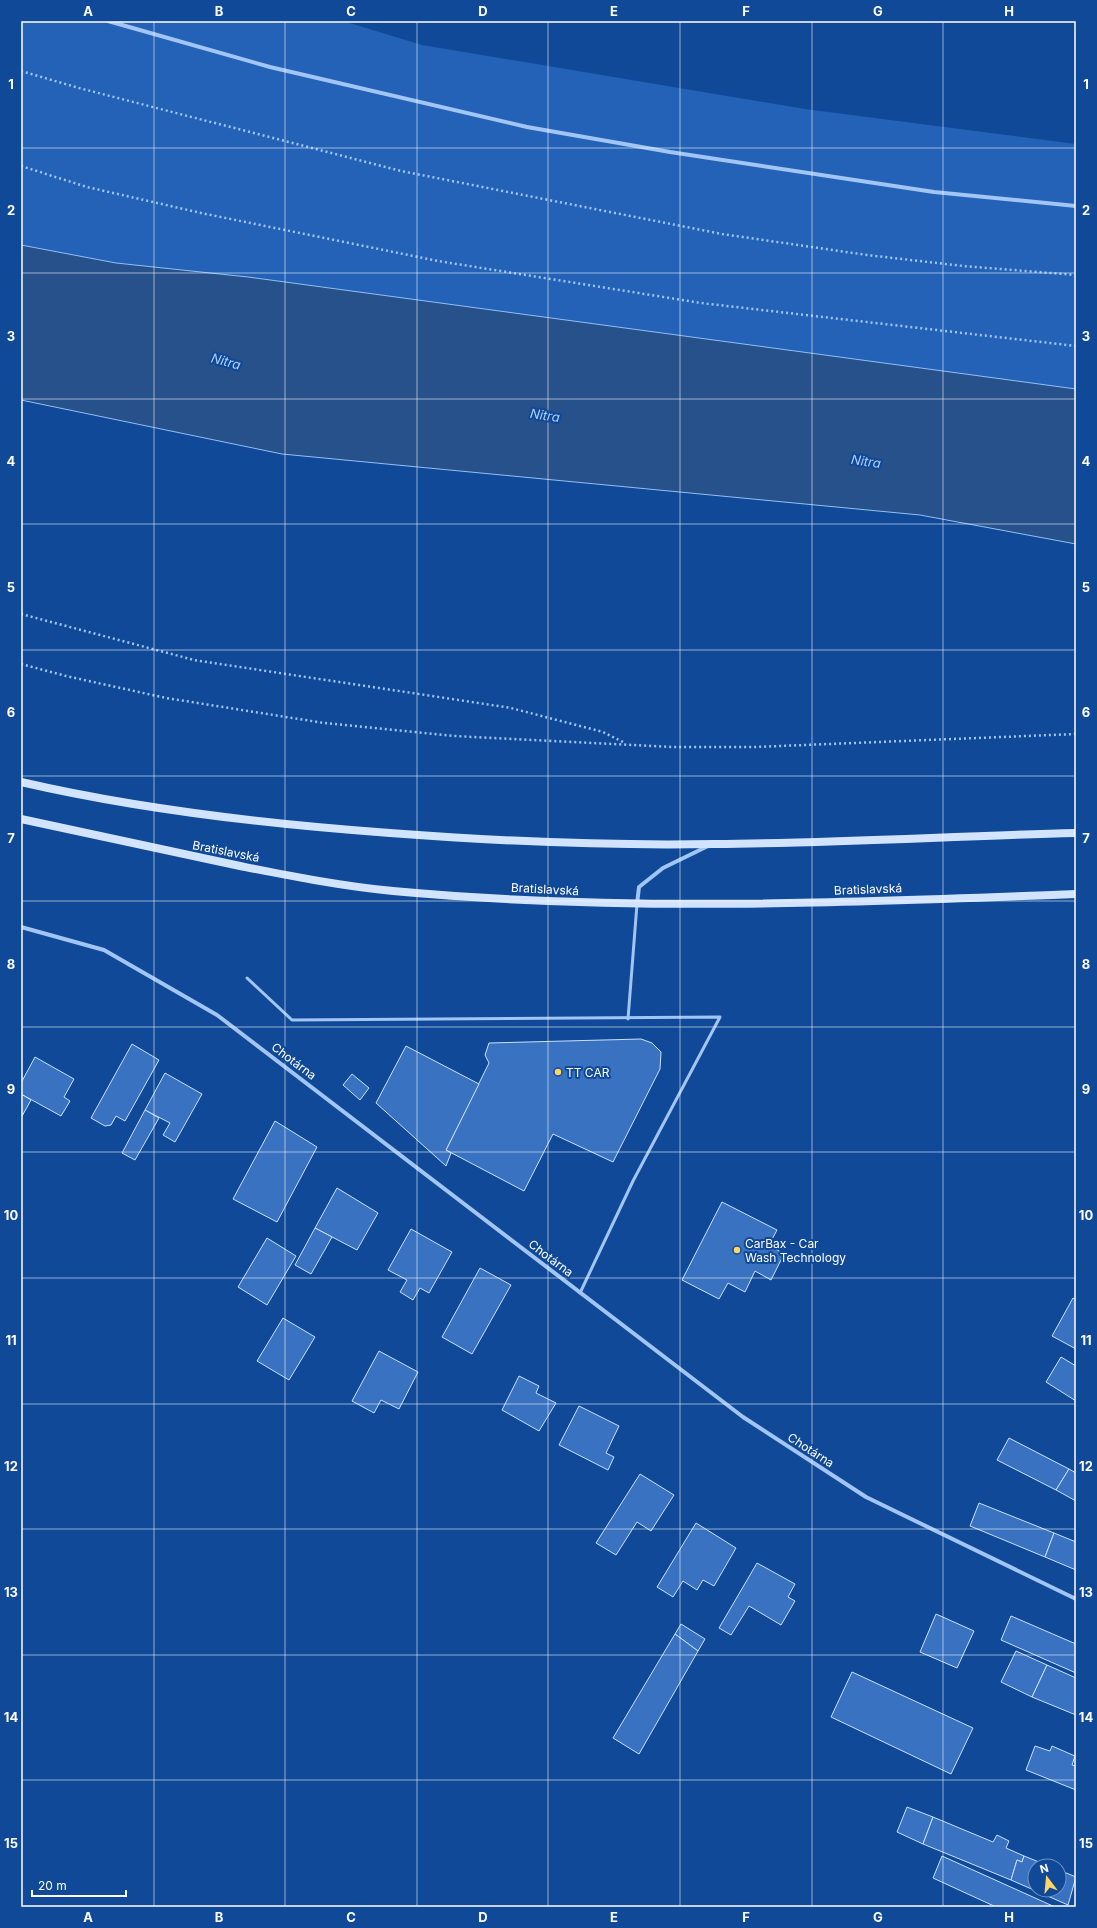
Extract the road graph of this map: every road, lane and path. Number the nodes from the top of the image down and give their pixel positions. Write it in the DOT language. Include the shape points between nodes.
graph roads {
  1 [pos="108,21"];
  2 [pos="21,71"];
  3 [pos="21,166"];
  4 [pos="1076,206"];
  5 [pos="1076,275"];
  6 [pos="1076,346"];
  7 [pos="21,614"];
  8 [pos="21,664"];
  9 [pos="1076,734"];
  10 [pos="628,744"];
  11 [pos="21,782"];
  12 [pos="21,819"];
  13 [pos="1076,833"];
  14 [pos="712,844"];
  15 [pos="1076,894"];
  16 [pos="637,904"];
  17 [pos="21,927"];
  18 [pos="247,978"];
  19 [pos="628,1018"];
  20 [pos="580,1293"];
  21 [pos="1076,1599"];
  1 -- 4 [label="street" via="270,67 526,127 670,152 934,192"];
  2 -- 5 [label="path" via="401,171 706,231 867,255"];
  3 -- 6 [label="path" via="87,187 201,213 438,261 701,303"];
  7 -- 10 [label="path" via="194,660 511,708 603,732"];
  8 -- 10 [label="path" via="166,698 324,723 454,736"];
  9 -- 10 [label="path" via="755,747"];
  11 -- 14 [label="main road" via="86,797 180,813 323,828 477,840"];
  12 -- 16 [label="main road, Bratislavská" via="319,882 391,891 555,902"];
  13 -- 14 [label="main road"];
  14 -- 16 [label="street" via="663,868 639,887"];
  15 -- 16 [label="main road, Bratislavská" via="835,902"];
  16 -- 19 [label="lane"];
  17 -- 20 [label="street, Chotárna" via="104,950 217,1015"];
  18 -- 19 [label="lane" via="292,1020"];
  19 -- 20 [label="lane" via="720,1017 633,1181"];
  20 -- 21 [label="street, Chotárna" via="743,1417 866,1497"];
}
